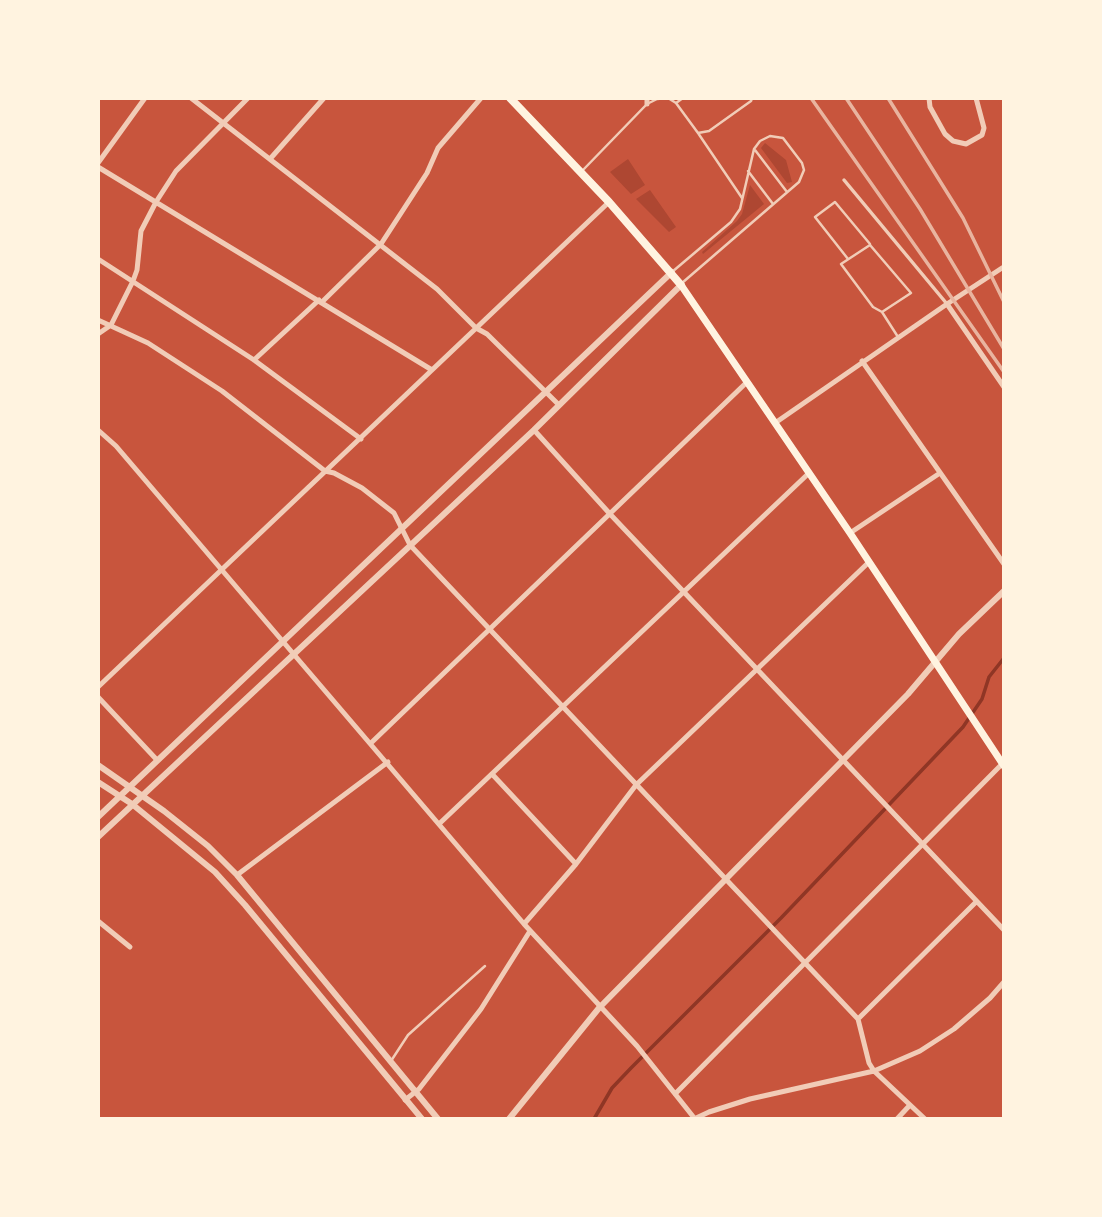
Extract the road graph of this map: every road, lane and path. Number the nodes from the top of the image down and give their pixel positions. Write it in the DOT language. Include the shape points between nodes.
graph roads {
  1 [pos="145,98"];
  2 [pos="191,98"];
  3 [pos="248,98"];
  4 [pos="324,98"];
  5 [pos="481,98"];
  6 [pos="510,98"];
  7 [pos="683,98"];
  8 [pos="752,98"];
  9 [pos="929,98"];
  10 [pos="976,98"];
  11 [pos="648,100"];
  12 [pos="676,103"];
  13 [pos="223,123"];
  14 [pos="698,133"];
  15 [pos="754,149"];
  16 [pos="270,159"];
  17 [pos="98,165"];
  18 [pos="748,171"];
  19 [pos="581,172"];
  20 [pos="844,180"];
  21 [pos="787,192"];
  22 [pos="742,198"];
  23 [pos="156,202"];
  24 [pos="609,202"];
  25 [pos="773,204"];
  26 [pos="381,244"];
  27 [pos="870,244"];
  28 [pos="98,259"];
  29 [pos="848,259"];
  30 [pos="1003,269"];
  31 [pos="672,272"];
  32 [pos="133,281"];
  33 [pos="681,285"];
  34 [pos="321,301"];
  35 [pos="947,304"];
  36 [pos="882,312"];
  37 [pos="98,320"];
  38 [pos="111,326"];
  39 [pos="477,328"];
  40 [pos="98,334"];
  41 [pos="898,337"];
  42 [pos="254,360"];
  43 [pos="862,361"];
  44 [pos="432,370"];
  45 [pos="747,382"];
  46 [pos="1004,387"];
  47 [pos="546,391"];
  48 [pos="558,404"];
  49 [pos="775,423"];
  50 [pos="98,430"];
  51 [pos="534,430"];
  52 [pos="360,439"];
  53 [pos="325,471"];
  54 [pos="809,473"];
  55 [pos="940,473"];
  56 [pos="610,514"];
  57 [pos="403,527"];
  58 [pos="850,533"];
  59 [pos="410,545"];
  60 [pos="869,562"];
  61 [pos="1004,564"];
  62 [pos="221,570"];
  63 [pos="1004,591"];
  64 [pos="684,592"];
  65 [pos="490,628"];
  66 [pos="282,642"];
  67 [pos="294,656"];
  68 [pos="935,663"];
  69 [pos="757,669"];
  70 [pos="98,687"];
  71 [pos="98,697"];
  72 [pos="563,706"];
  73 [pos="371,743"];
  74 [pos="842,759"];
  75 [pos="157,760"];
  76 [pos="388,762"];
  77 [pos="1003,764"];
  78 [pos="98,765"];
  79 [pos="492,774"];
  80 [pos="98,782"];
  81 [pos="636,785"];
  82 [pos="129,786"];
  83 [pos="143,795"];
  84 [pos="119,796"];
  85 [pos="132,804"];
  86 [pos="98,817"];
  87 [pos="439,824"];
  88 [pos="98,837"];
  89 [pos="923,843"];
  90 [pos="576,864"];
  91 [pos="237,875"];
  92 [pos="725,878"];
  93 [pos="976,902"];
  94 [pos="98,921"];
  95 [pos="524,924"];
  96 [pos="1004,930"];
  97 [pos="530,931"];
  98 [pos="130,947"];
  99 [pos="805,962"];
  100 [pos="485,966"];
  101 [pos="1004,982"];
  102 [pos="599,1007"];
  103 [pos="858,1019"];
  104 [pos="391,1061"];
  105 [pos="874,1071"];
  106 [pos="415,1093"];
  107 [pos="675,1094"];
  108 [pos="405,1100"];
  109 [pos="909,1105"];
  110 [pos="422,1119"];
  111 [pos="438,1119"];
  112 [pos="509,1119"];
  113 [pos="695,1119"];
  114 [pos="897,1119"];
  115 [pos="925,1119"];
  1 -- 17 [label="street"];
  2 -- 13 [label="street"];
  3 -- 13 [label="street"];
  4 -- 16 [label="street"];
  5 -- 26 [label="street" via="438,148"];
  6 -- 19 [label="main road"];
  7 -- 12 [label="lane"];
  8 -- 14 [label="lane" via="709,131"];
  9 -- 10 [label="street" via="946,134 966,144 982,135 984,128"];
  11 -- 12 [label="lane" via="668,98"];
  11 -- 19 [label="lane"];
  12 -- 14 [label="lane"];
  13 -- 16 [label="street"];
  13 -- 23 [label="street" via="176,171"];
  14 -- 22 [label="lane"];
  15 -- 18 [label="lane"];
  15 -- 21 [label="lane"];
  15 -- 21 [label="lane" via="770,136 783,138 802,163 802,177"];
  16 -- 26 [label="street"];
  17 -- 23 [label="street"];
  18 -- 22 [label="lane"];
  18 -- 25 [label="lane"];
  19 -- 24 [label="main road"];
  20 -- 35 [label="street"];
  21 -- 25 [label="lane"];
  22 -- 31 [label="lane" via="731,222"];
  23 -- 32 [label="street" via="141,231"];
  23 -- 34 [label="street"];
  24 -- 31 [label="main road"];
  24 -- 39 [label="street"];
  25 -- 33 [label="lane"];
  26 -- 34 [label="street"];
  26 -- 39 [label="street"];
  27 -- 29 [label="lane"];
  27 -- 29 [label="lane" via="835,202 815,217"];
  27 -- 36 [label="lane" via="911,293"];
  28 -- 32 [label="street"];
  29 -- 36 [label="lane" via="841,264 873,307"];
  30 -- 35 [label="street"];
  31 -- 33 [label="main road"];
  31 -- 47 [label="street"];
  32 -- 38 [label="street"];
  32 -- 42 [label="street"];
  33 -- 45 [label="main road"];
  33 -- 48 [label="street"];
  34 -- 42 [label="street"];
  34 -- 44 [label="street"];
  35 -- 41 [label="street"];
  35 -- 46 [label="street"];
  36 -- 41 [label="lane"];
  37 -- 38 [label="street"];
  38 -- 40 [label="street"];
  38 -- 53 [label="street" via="148,343 222,391"];
  39 -- 44 [label="street"];
  39 -- 47 [label="street"];
  41 -- 43 [label="street"];
  42 -- 52 [label="street"];
  43 -- 49 [label="street"];
  43 -- 55 [label="street"];
  44 -- 52 [label="street"];
  45 -- 49 [label="main road"];
  45 -- 56 [label="street"];
  47 -- 48 [label="street"];
  47 -- 57 [label="street"];
  48 -- 51 [label="street"];
  49 -- 54 [label="main road"];
  50 -- 62 [label="street"];
  51 -- 56 [label="street"];
  51 -- 59 [label="street"];
  52 -- 53 [label="street"];
  53 -- 57 [label="street" via="362,488 394,513"];
  53 -- 62 [label="street"];
  54 -- 58 [label="main road"];
  54 -- 64 [label="street"];
  55 -- 58 [label="street"];
  55 -- 61 [label="street"];
  56 -- 64 [label="street"];
  56 -- 65 [label="street"];
  57 -- 59 [label="street"];
  57 -- 66 [label="street"];
  58 -- 60 [label="main road"];
  59 -- 65 [label="street"];
  59 -- 67 [label="street"];
  60 -- 68 [label="main road"];
  60 -- 69 [label="street"];
  62 -- 66 [label="street"];
  62 -- 70 [label="street"];
  63 -- 68 [label="street"];
  64 -- 69 [label="street"];
  64 -- 72 [label="street"];
  65 -- 72 [label="street"];
  65 -- 73 [label="street"];
  66 -- 67 [label="street"];
  66 -- 75 [label="street"];
  67 -- 73 [label="street"];
  67 -- 83 [label="street"];
  68 -- 74 [label="street"];
  68 -- 77 [label="main road"];
  69 -- 74 [label="street"];
  69 -- 81 [label="street"];
  71 -- 75 [label="street"];
  72 -- 79 [label="street"];
  72 -- 81 [label="street"];
  73 -- 76 [label="street"];
  74 -- 89 [label="street"];
  74 -- 92 [label="street"];
  75 -- 82 [label="street"];
  76 -- 87 [label="street"];
  76 -- 91 [label="street"];
  77 -- 89 [label="street"];
  78 -- 82 [label="street"];
  79 -- 87 [label="street"];
  79 -- 90 [label="street"];
  80 -- 84 [label="street"];
  81 -- 90 [label="street"];
  81 -- 92 [label="street"];
  82 -- 83 [label="street"];
  82 -- 84 [label="street"];
  83 -- 85 [label="street"];
  83 -- 91 [label="street"];
  84 -- 85 [label="street"];
  84 -- 86 [label="street"];
  85 -- 88 [label="street"];
  85 -- 108 [label="street" via="223,880"];
  87 -- 95 [label="street"];
  89 -- 93 [label="street"];
  89 -- 99 [label="street"];
  90 -- 95 [label="street"];
  91 -- 104 [label="street"];
  92 -- 99 [label="street"];
  92 -- 102 [label="street"];
  93 -- 96 [label="street"];
  93 -- 103 [label="street"];
  94 -- 98 [label="street"];
  95 -- 97 [label="street"];
  97 -- 102 [label="street"];
  97 -- 106 [label="street" via="481,1009"];
  99 -- 103 [label="street"];
  99 -- 107 [label="street"];
  100 -- 104 [label="lane" via="408,1035"];
  101 -- 105 [label="street" via="954,1029 920,1051"];
  102 -- 107 [label="street"];
  102 -- 112 [label="street"];
  103 -- 105 [label="street"];
  104 -- 106 [label="street"];
  105 -- 109 [label="street"];
  105 -- 113 [label="street" via="750,1099"];
  106 -- 108 [label="street"];
  106 -- 111 [label="street"];
  107 -- 113 [label="street"];
  108 -- 110 [label="street"];
  109 -- 114 [label="street"];
  109 -- 115 [label="street"];
}
